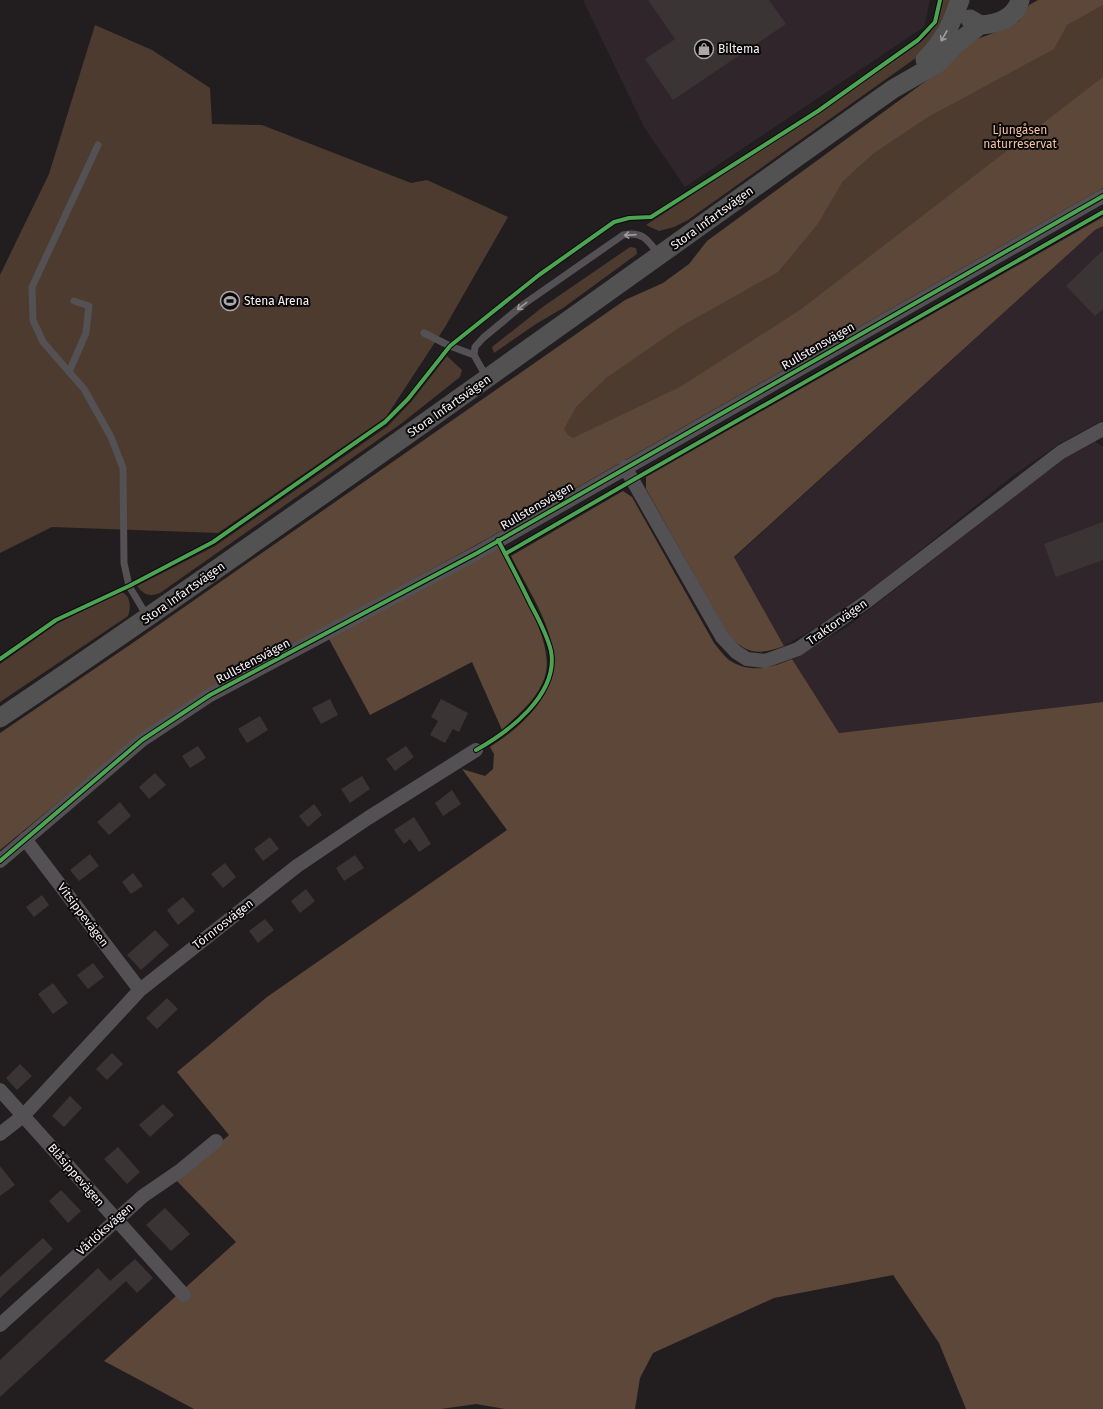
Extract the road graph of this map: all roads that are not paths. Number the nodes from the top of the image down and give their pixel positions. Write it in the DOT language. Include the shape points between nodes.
graph roads {
  1 [pos="961,0"];
  2 [pos="1021,1"];
  3 [pos="980,25"];
  4 [pos="893,89"];
  5 [pos="98,145"];
  6 [pos="1103,196"];
  7 [pos="659,256"];
  8 [pos="74,301"];
  9 [pos="424,333"];
  10 [pos="474,355"];
  11 [pos="69,372"];
  12 [pos="488,379"];
  13 [pos="1103,429"];
  14 [pos="625,467"];
  15 [pos="148,618"];
  16 [pos="0,718"];
  17 [pos="476,750"];
  18 [pos="25,839"];
  19 [pos="0,861"];
  20 [pos="140,990"];
  21 [pos="0,1090"];
  22 [pos="24,1116"];
  23 [pos="0,1134"];
  24 [pos="216,1141"];
  25 [pos="115,1220"];
  26 [pos="184,1295"];
  27 [pos="0,1325"];
  1 -- 3 [label="main road" via="966,14"];
  1 -- 4 [label="main road, Stora Infartsvägen, one-way" via="941,42"];
  2 -- 3 [label="main road" via="1012,14 1003,21"];
  3 -- 4 [label="main road, Stora Infartsvägen" via="956,44 938,63"];
  4 -- 7 [label="main road, Stora Infartsvägen"];
  5 -- 11 [label="lane" via="32,287 33,320 44,342"];
  6 -- 14 [label="street, Rullstensvägen"];
  7 -- 10 [label="lane, one-way" via="647,239 634,233 623,236 524,304 483,338 475,347"];
  7 -- 12 [label="main road, Stora Infartsvägen"];
  8 -- 11 [label="lane" via="88,306 86,333"];
  9 -- 10 [label="lane"];
  10 -- 12 [label="lane"];
  11 -- 15 [label="lane" via="84,389 108,430 124,468 124,563 129,586"];
  12 -- 15 [label="main road, Stora Infartsvägen"];
  13 -- 14 [label="street, Traktorvägen" via="1054,456 866,602 798,649 765,661 747,659 736,652 722,636"];
  14 -- 18 [label="street, Rullstensvägen" via="477,553 179,714 142,740"];
  15 -- 16 [label="main road, Stora Infartsvägen"];
  17 -- 20 [label="street, Törnrosvägen" via="297,866"];
  18 -- 19 [label="street, Rullstensvägen"];
  18 -- 20 [label="street, Vitsippevägen"];
  20 -- 22 [label="street, Törnrosvägen"];
  21 -- 22 [label="street, Blåsippevägen"];
  22 -- 23 [label="street, Törnrosvägen"];
  22 -- 25 [label="street, Blåsippevägen"];
  24 -- 25 [label="street, Vårlöksvägen"];
  25 -- 26 [label="street, Blåsippevägen"];
  25 -- 27 [label="street, Vårlöksvägen"];
}
